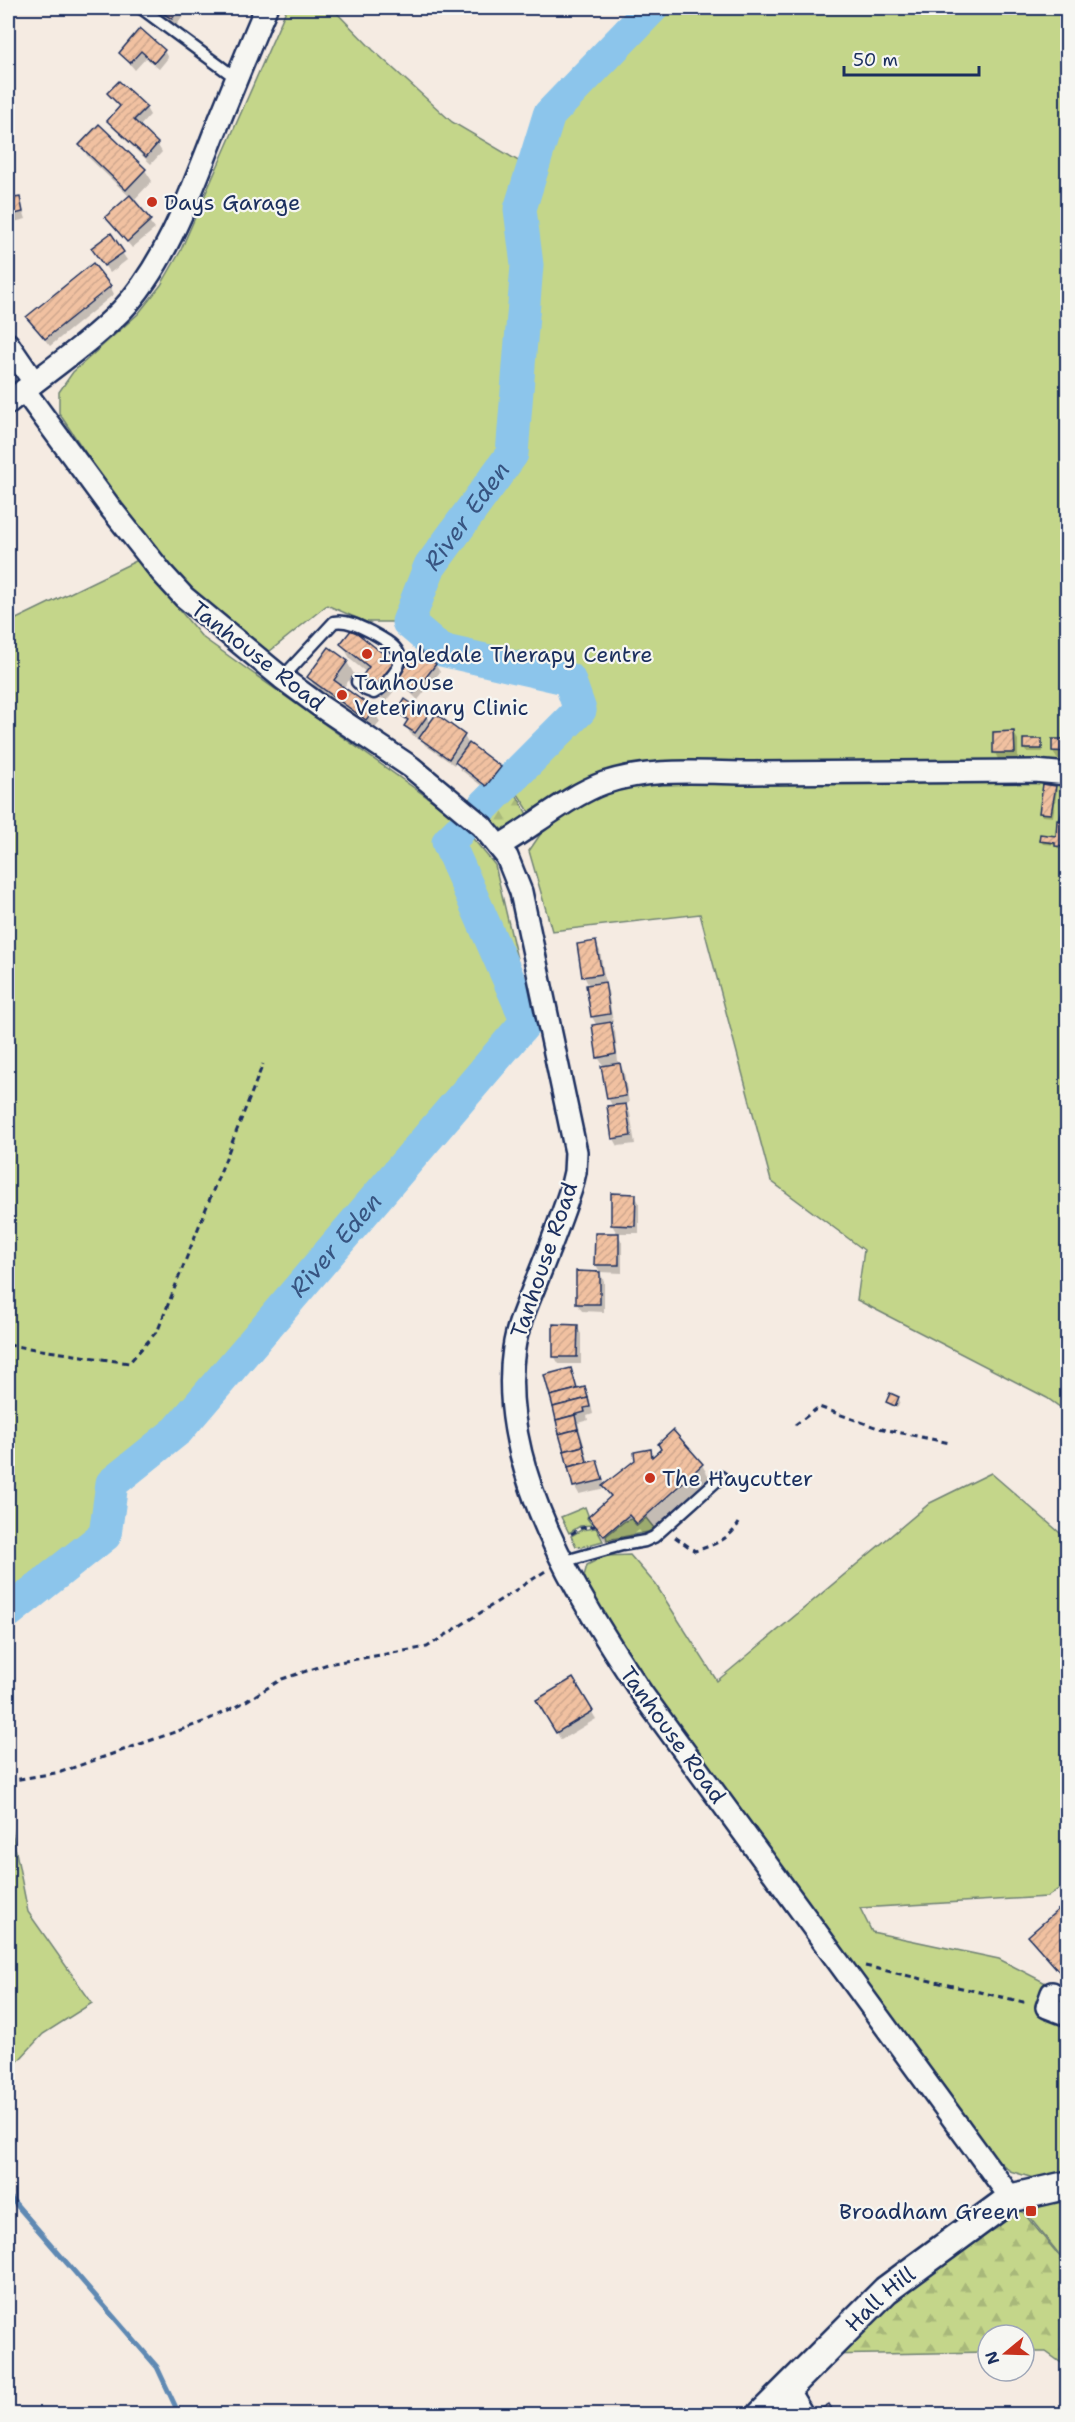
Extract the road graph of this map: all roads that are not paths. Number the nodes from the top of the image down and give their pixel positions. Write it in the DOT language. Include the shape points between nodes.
graph roads {
  1 [pos="141,8"];
  2 [pos="266,8"];
  3 [pos="236,78"];
  4 [pos="8,344"];
  5 [pos="29,386"];
  6 [pos="8,403"];
  7 [pos="282,678"];
  8 [pos="357,682"];
  9 [pos="1068,774"];
  10 [pos="499,846"];
  11 [pos="721,1477"];
  12 [pos="563,1562"];
  13 [pos="1049,2000"];
  14 [pos="1068,2015"];
  15 [pos="1068,2185"];
  16 [pos="1011,2198"];
  17 [pos="788,2391"];
  18 [pos="762,2415"];
  19 [pos="802,2415"];
  1 -- 3 [label="lane"];
  2 -- 3 [label="street"];
  3 -- 5 [label="street" via="193,188 150,271 122,310"];
  4 -- 5 [label="street, Tanhouse Road"];
  5 -- 6 [label="street"];
  5 -- 7 [label="street, Tanhouse Road" via="112,510 162,573 207,618"];
  7 -- 8 [label="lane" via="334,622 343,621 390,643 400,654 396,672 381,689 374,693"];
  7 -- 10 [label="street, Tanhouse Road" via="411,767 482,826"];
  9 -- 10 [label="street" via="1035,771 622,777 581,794"];
  10 -- 12 [label="street, Tanhouse Road" via="520,892 576,1152 571,1189 522,1317 514,1346 512,1380 513,1409 528,1476"];
  11 -- 12 [label="lane" via="663,1530 645,1541"];
  12 -- 16 [label="street, Tanhouse Road" via="643,1695"];
  13 -- 14 [label="street"];
  15 -- 16 [label="street"];
  16 -- 17 [label="street, Hall Hill" via="886,2290"];
  17 -- 18 [label="street, Hall Hill"];
  17 -- 19 [label="street"];
}
